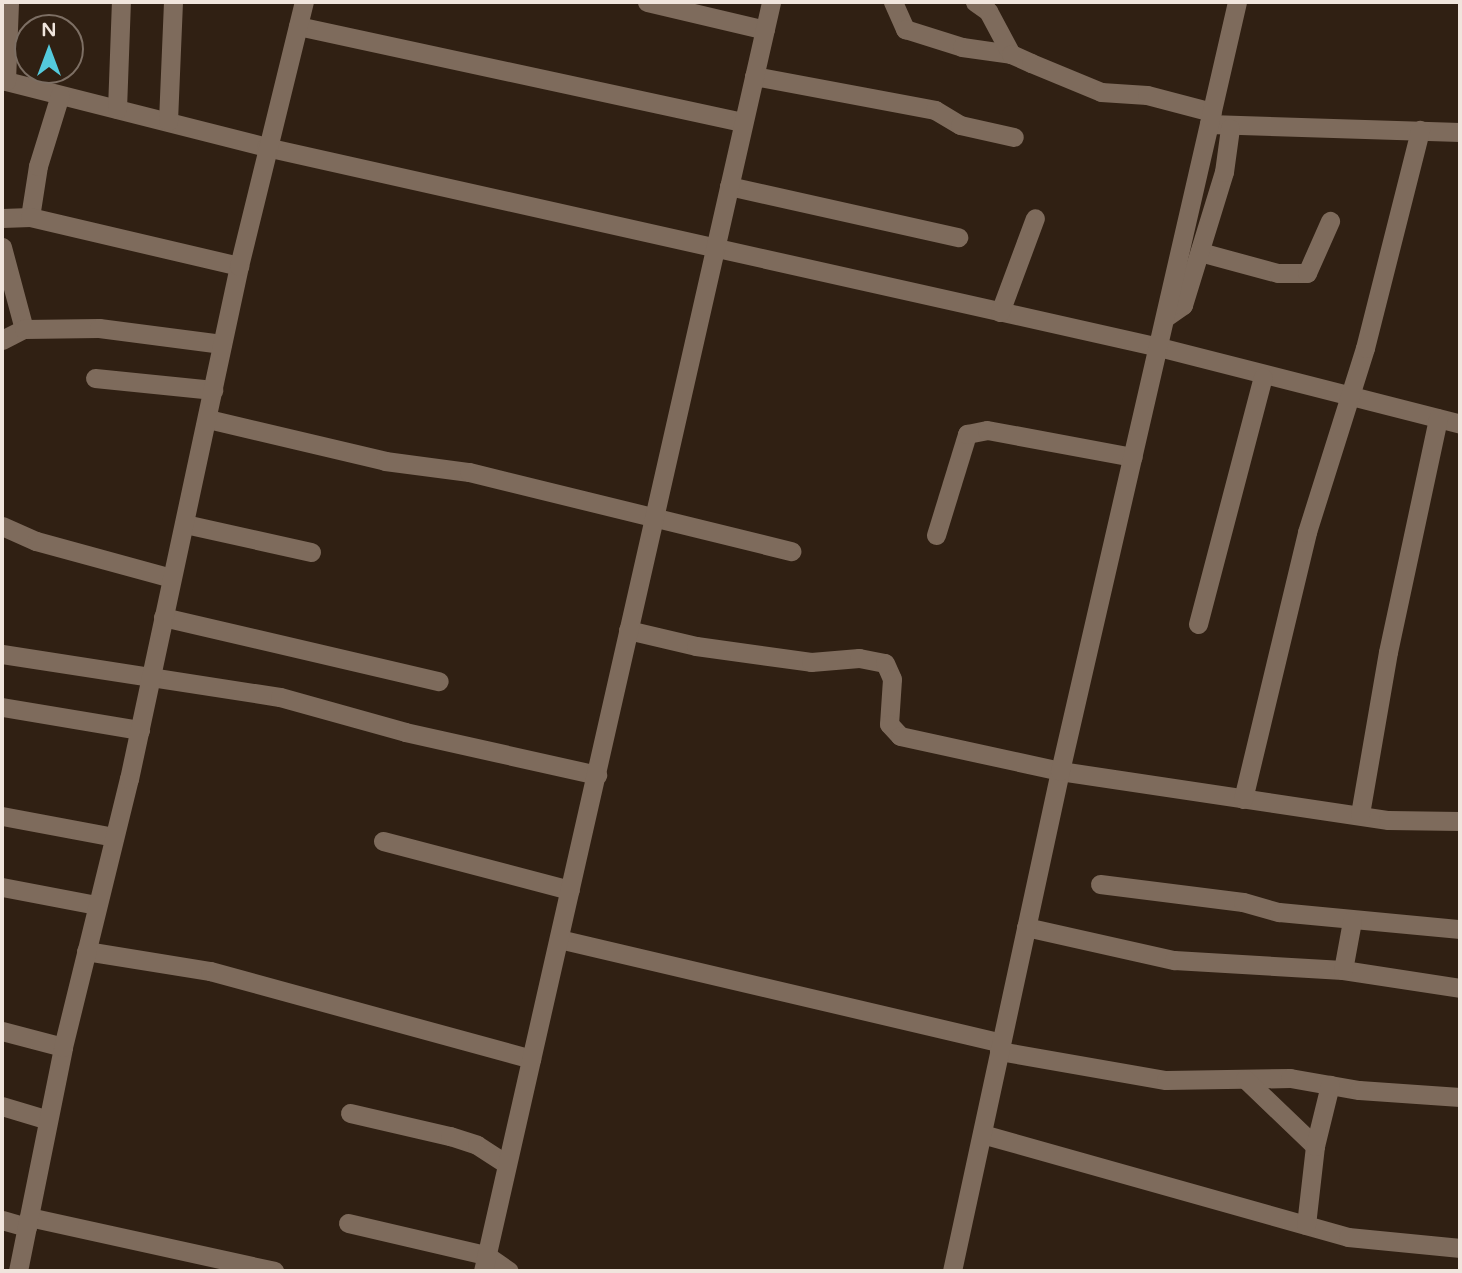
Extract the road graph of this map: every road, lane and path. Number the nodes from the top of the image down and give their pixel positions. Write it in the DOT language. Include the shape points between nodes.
graph roads {
  1 [pos="9,2"];
  2 [pos="121,2"];
  3 [pos="173,2"];
  4 [pos="304,2"];
  5 [pos="647,2"];
  6 [pos="771,2"];
  7 [pos="893,2"];
  8 [pos="975,2"];
  9 [pos="1237,2"];
  10 [pos="298,26"];
  11 [pos="765,30"];
  12 [pos="1011,54"];
  13 [pos="754,76"];
  14 [pos="4,81"];
  15 [pos="60,95"];
  16 [pos="117,108"];
  17 [pos="1210,118"];
  18 [pos="168,121"];
  19 [pos="743,122"];
  20 [pos="1230,128"];
  21 [pos="1420,130"];
  22 [pos="1460,132"];
  23 [pos="1014,137"];
  24 [pos="266,147"];
  25 [pos="729,186"];
  26 [pos="30,217"];
  27 [pos="2,218"];
  28 [pos="1035,218"];
  29 [pos="1330,220"];
  30 [pos="958,237"];
  31 [pos="2,247"];
  32 [pos="714,248"];
  33 [pos="1200,251"];
  34 [pos="239,266"];
  35 [pos="1000,312"];
  36 [pos="1166,317"];
  37 [pos="24,329"];
  38 [pos="2,340"];
  39 [pos="222,344"];
  40 [pos="1159,347"];
  41 [pos="1263,377"];
  42 [pos="95,378"];
  43 [pos="213,390"];
  44 [pos="1346,397"];
  45 [pos="1438,418"];
  46 [pos="208,419"];
  47 [pos="1460,424"];
  48 [pos="1133,457"];
  49 [pos="656,520"];
  50 [pos="185,524"];
  51 [pos="2,526"];
  52 [pos="936,535"];
  53 [pos="792,551"];
  54 [pos="311,552"];
  55 [pos="172,578"];
  56 [pos="163,617"];
  57 [pos="1198,624"];
  58 [pos="628,630"];
  59 [pos="2,654"];
  60 [pos="152,676"];
  61 [pos="439,681"];
  62 [pos="2,708"];
  63 [pos="140,730"];
  64 [pos="1060,771"];
  65 [pos="597,775"];
  66 [pos="1243,799"];
  67 [pos="1360,814"];
  68 [pos="2,816"];
  69 [pos="1460,820"];
  70 [pos="114,837"];
  71 [pos="383,841"];
  72 [pos="1100,884"];
  73 [pos="2,887"];
  74 [pos="570,890"];
  75 [pos="96,905"];
  76 [pos="1352,921"];
  77 [pos="1026,927"];
  78 [pos="1460,929"];
  79 [pos="559,939"];
  80 [pos="86,951"];
  81 [pos="1343,970"];
  82 [pos="1460,988"];
  83 [pos="2,1031"];
  84 [pos="63,1047"];
  85 [pos="1000,1047"];
  86 [pos="531,1059"];
  87 [pos="1245,1079"];
  88 [pos="1330,1086"];
  89 [pos="1460,1097"];
  90 [pos="2,1106"];
  91 [pos="350,1113"];
  92 [pos="48,1119"];
  93 [pos="982,1134"];
  94 [pos="1315,1146"];
  95 [pos="506,1164"];
  96 [pos="2,1220"];
  97 [pos="28,1222"];
  98 [pos="348,1223"];
  99 [pos="1306,1225"];
  100 [pos="1460,1248"];
  101 [pos="485,1263"];
  102 [pos="18,1271"];
  103 [pos="274,1271"];
  104 [pos="509,1271"];
  105 [pos="952,1271"];
  1 -- 14 [label="street"];
  2 -- 16 [label="street"];
  3 -- 18 [label="street"];
  4 -- 10 [label="street"];
  5 -- 11 [label="street"];
  6 -- 11 [label="street"];
  7 -- 12 [label="street" via="905,29 962,47"];
  8 -- 12 [label="street" via="988,11"];
  9 -- 17 [label="street"];
  10 -- 19 [label="street"];
  10 -- 24 [label="street"];
  11 -- 13 [label="street"];
  12 -- 17 [label="street" via="1101,92 1146,95"];
  13 -- 19 [label="street"];
  13 -- 23 [label="street" via="935,110 960,125"];
  14 -- 15 [label="street"];
  15 -- 16 [label="street"];
  15 -- 26 [label="street" via="38,166"];
  16 -- 18 [label="street"];
  17 -- 20 [label="street"];
  17 -- 36 [label="street"];
  18 -- 24 [label="street"];
  19 -- 25 [label="street"];
  20 -- 21 [label="street"];
  20 -- 33 [label="street" via="1224,172"];
  21 -- 22 [label="street"];
  21 -- 44 [label="street" via="1365,348"];
  24 -- 32 [label="street"];
  24 -- 34 [label="street"];
  25 -- 30 [label="street"];
  25 -- 32 [label="street"];
  26 -- 27 [label="street"];
  26 -- 34 [label="street"];
  28 -- 35 [label="street"];
  29 -- 33 [label="street" via="1307,273 1278,273"];
  31 -- 37 [label="street"];
  32 -- 35 [label="street"];
  32 -- 49 [label="street"];
  33 -- 36 [label="street" via="1182,306"];
  34 -- 39 [label="street"];
  35 -- 40 [label="street"];
  36 -- 40 [label="street"];
  37 -- 38 [label="street"];
  37 -- 39 [label="street" via="99,328"];
  39 -- 43 [label="street"];
  40 -- 41 [label="street"];
  40 -- 48 [label="street"];
  41 -- 44 [label="street"];
  41 -- 57 [label="street"];
  42 -- 43 [label="street"];
  43 -- 46 [label="street"];
  44 -- 45 [label="street"];
  44 -- 66 [label="street" via="1307,532"];
  45 -- 47 [label="street"];
  45 -- 67 [label="street" via="1388,652"];
  46 -- 49 [label="street" via="385,461 469,472"];
  46 -- 50 [label="street"];
  48 -- 52 [label="street" via="986,430 967,434"];
  48 -- 64 [label="street"];
  49 -- 53 [label="street"];
  49 -- 58 [label="street"];
  50 -- 54 [label="street"];
  50 -- 55 [label="street"];
  51 -- 55 [label="street" via="36,541"];
  55 -- 56 [label="street"];
  56 -- 60 [label="street"];
  56 -- 61 [label="street"];
  58 -- 64 [label="street" via="696,646 811,662 859,658 885,663 892,679 889,724 900,736"];
  58 -- 65 [label="street"];
  59 -- 60 [label="street"];
  60 -- 63 [label="street"];
  60 -- 65 [label="street" via="279,697 430,738"];
  62 -- 63 [label="street"];
  63 -- 70 [label="street"];
  64 -- 66 [label="street"];
  64 -- 77 [label="street"];
  65 -- 74 [label="street"];
  66 -- 67 [label="street"];
  67 -- 69 [label="street" via="1412,823"];
  68 -- 70 [label="street"];
  70 -- 75 [label="street"];
  71 -- 74 [label="street"];
  72 -- 76 [label="street"];
  73 -- 75 [label="street"];
  74 -- 79 [label="street"];
  75 -- 80 [label="street"];
  76 -- 78 [label="street"];
  76 -- 81 [label="street"];
  77 -- 81 [label="street" via="1174,960"];
  77 -- 85 [label="street"];
  79 -- 85 [label="street"];
  79 -- 86 [label="street"];
  80 -- 84 [label="street"];
  80 -- 86 [label="street" via="210,971"];
  81 -- 82 [label="street"];
  83 -- 84 [label="street"];
  84 -- 92 [label="street"];
  85 -- 87 [label="street" via="1166,1080"];
  85 -- 93 [label="street"];
  86 -- 95 [label="street"];
  87 -- 88 [label="street" via="1290,1077"];
  87 -- 94 [label="street"];
  88 -- 89 [label="street"];
  88 -- 94 [label="street"];
  90 -- 92 [label="street"];
  91 -- 95 [label="street" via="450,1136 477,1145"];
  92 -- 97 [label="street"];
  93 -- 99 [label="street"];
  93 -- 105 [label="street"];
  94 -- 99 [label="street"];
  95 -- 101 [label="street"];
  96 -- 97 [label="street"];
  97 -- 102 [label="street"];
  97 -- 103 [label="street"];
  98 -- 101 [label="street"];
  99 -- 100 [label="street" via="1398,1245"];
  101 -- 104 [label="street"];
}
